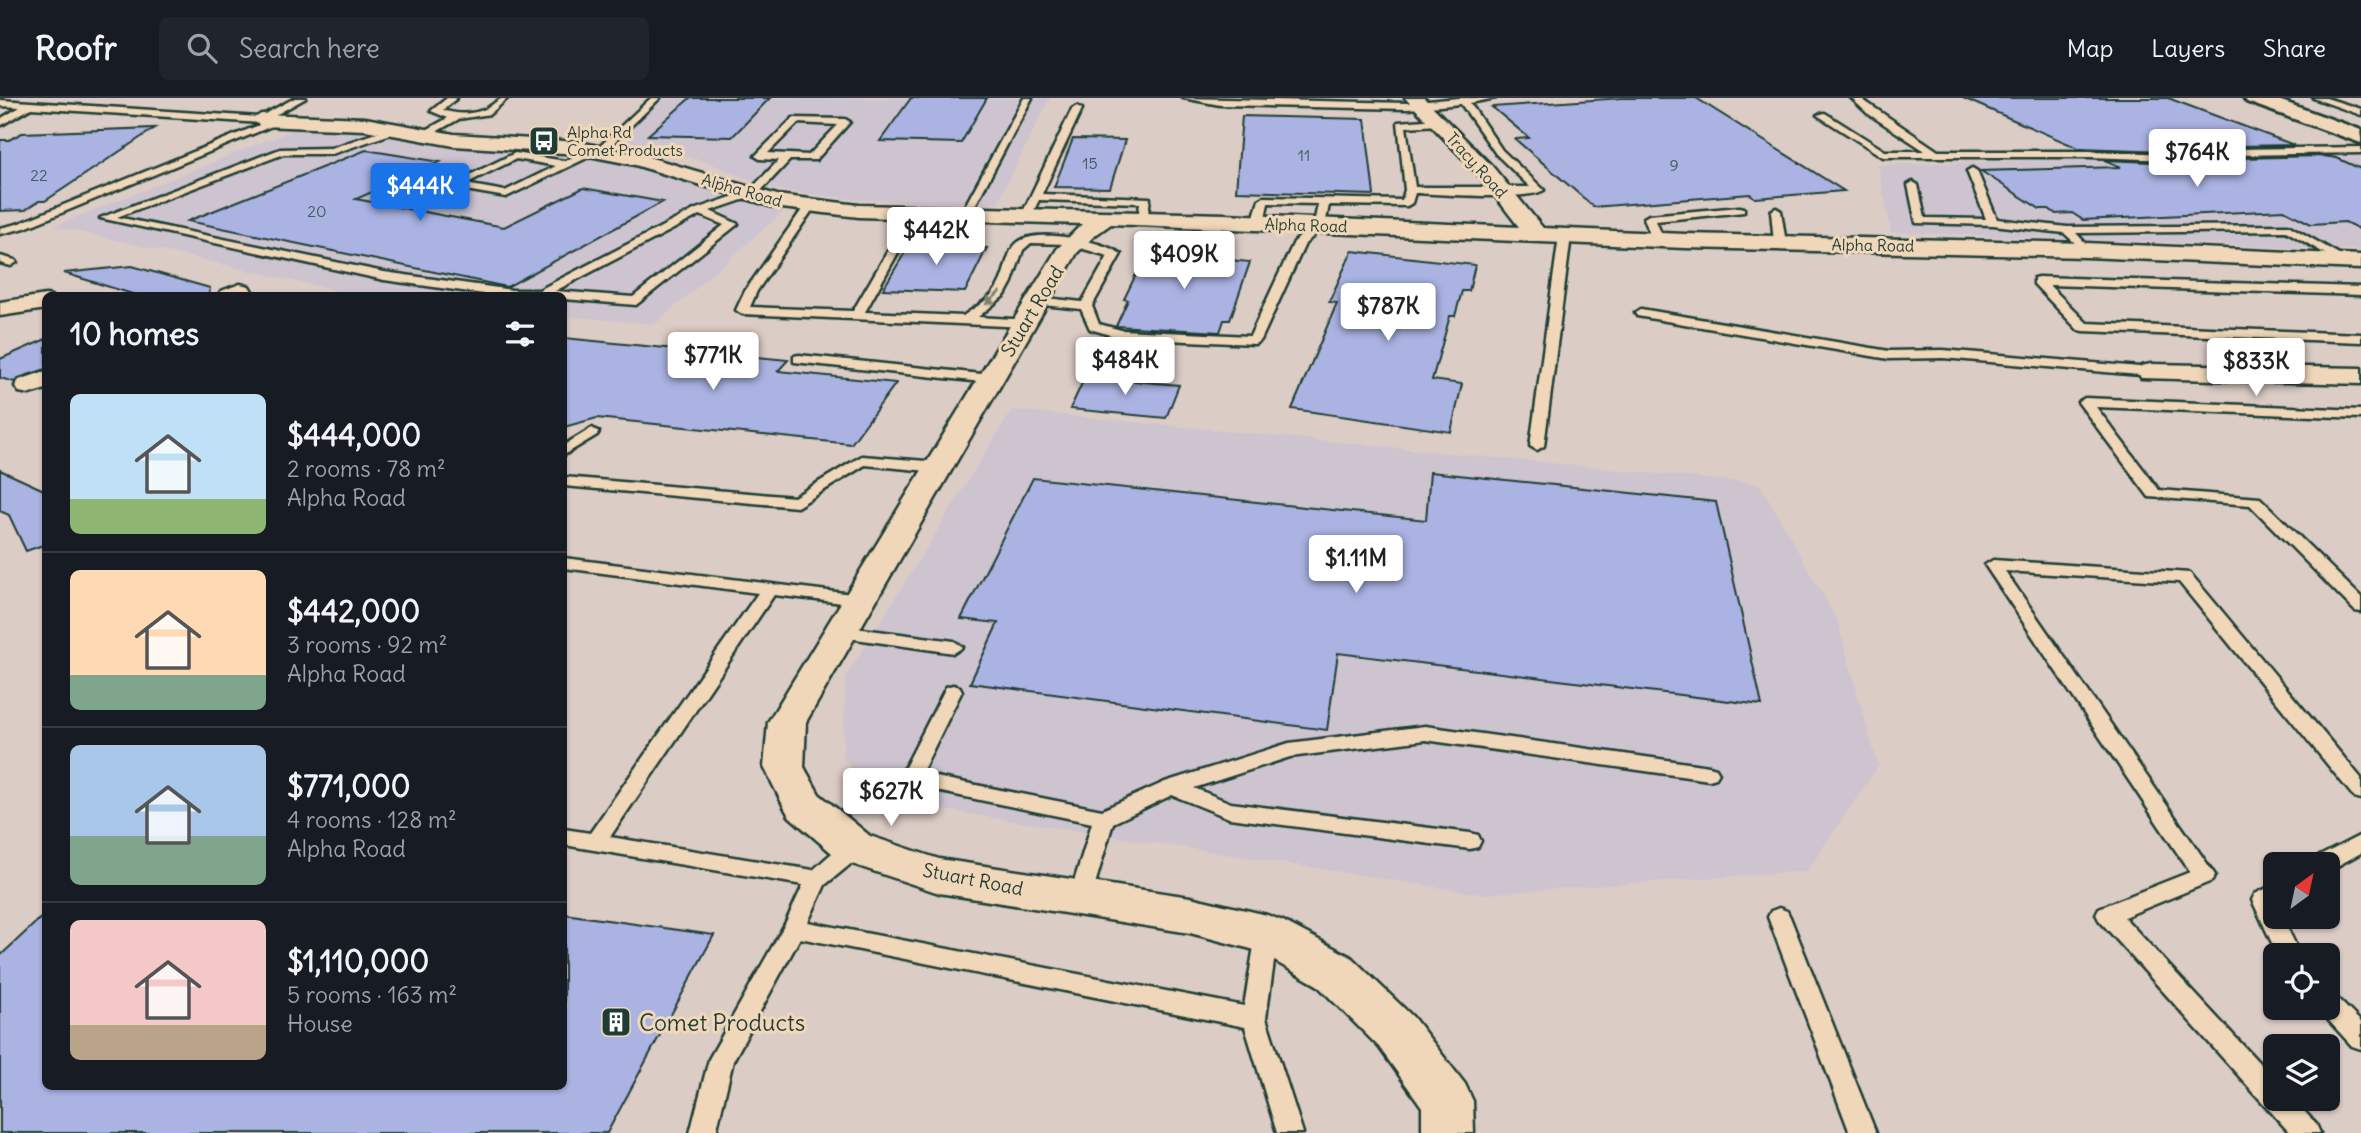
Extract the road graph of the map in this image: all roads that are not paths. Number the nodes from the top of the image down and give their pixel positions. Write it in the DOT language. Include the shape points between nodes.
graph roads {
  1 [pos="302,98"];
  2 [pos="453,98"];
  3 [pos="504,98"];
  4 [pos="656,98"];
  5 [pos="1028,98"];
  6 [pos="1187,98"];
  7 [pos="1492,98"];
  8 [pos="1855,98"];
  9 [pos="2254,98"];
  10 [pos="2317,98"];
  11 [pos="1463,99"];
  12 [pos="1417,101"];
  13 [pos="0,103"];
  14 [pos="31,104"];
  15 [pos="1077,109"];
  16 [pos="2361,112"];
  17 [pos="1822,115"];
  18 [pos="456,117"];
  19 [pos="268,121"];
  20 [pos="1439,122"];
  21 [pos="0,123"];
  22 [pos="397,129"];
  23 [pos="422,136"];
  24 [pos="2361,137"];
  25 [pos="2361,150"];
  26 [pos="596,151"];
  27 [pos="1499,152"];
  28 [pos="1469,153"];
  29 [pos="1936,154"];
  30 [pos="787,157"];
  31 [pos="565,164"];
  32 [pos="1972,171"];
  33 [pos="1913,185"];
  34 [pos="1410,191"];
  35 [pos="1503,192"];
  36 [pos="753,193"];
  37 [pos="1035,197"];
  38 [pos="1324,201"];
  39 [pos="810,206"];
  40 [pos="1740,210"];
  41 [pos="700,211"];
  42 [pos="1776,211"];
  43 [pos="915,213"];
  44 [pos="965,215"];
  45 [pos="1025,218"];
  46 [pos="1143,220"];
  47 [pos="1993,222"];
  48 [pos="1258,223"];
  49 [pos="1319,225"];
  50 [pos="1090,230"];
  51 [pos="2067,230"];
  52 [pos="0,231"];
  53 [pos="1536,234"];
  54 [pos="1565,236"];
  55 [pos="1658,240"];
  56 [pos="1780,243"];
  57 [pos="2086,250"];
  58 [pos="2355,263"];
  59 [pos="2361,290"];
  60 [pos="498,292"];
  61 [pos="545,292"];
  62 [pos="567,296"];
  63 [pos="42,303"];
  64 [pos="1086,306"];
  65 [pos="0,309"];
  66 [pos="1032,312"];
  67 [pos="1641,313"];
  68 [pos="858,314"];
  69 [pos="967,319"];
  70 [pos="2361,338"];
  71 [pos="799,359"];
  72 [pos="2151,372"];
  73 [pos="2361,376"];
  74 [pos="991,379"];
  75 [pos="2361,414"];
  76 [pos="592,432"];
  77 [pos="1537,446"];
  78 [pos="567,449"];
  79 [pos="939,467"];
  80 [pos="567,482"];
  81 [pos="567,563"];
  82 [pos="770,589"];
  83 [pos="860,600"];
  84 [pos="2361,607"];
  85 [pos="840,632"];
  86 [pos="954,648"];
  87 [pos="953,691"];
  88 [pos="1709,773"];
  89 [pos="1172,786"];
  90 [pos="2361,792"];
  91 [pos="1104,818"];
  92 [pos="567,837"];
  93 [pos="1470,841"];
  94 [pos="595,842"];
  95 [pos="2361,843"];
  96 [pos="855,848"];
  97 [pos="2340,855"];
  98 [pos="817,879"];
  99 [pos="1080,898"];
  100 [pos="1779,917"];
  101 [pos="794,928"];
  102 [pos="1268,934"];
  103 [pos="2340,1016"];
  104 [pos="1254,1018"];
  105 [pos="2361,1038"];
  106 [pos="2263,1084"];
  107 [pos="2288,1111"];
  108 [pos="703,1133"];
  109 [pos="1290,1133"];
  110 [pos="1448,1133"];
  111 [pos="1863,1133"];
  112 [pos="2307,1133"];
  1 -- 19 [label="lane"];
  2 -- 18 [label="lane" via="436,111"];
  3 -- 18 [label="lane" via="487,112"];
  4 -- 26 [label="lane"];
  5 -- 44 [label="lane"];
  6 -- 12 [label="lane" via="1408,106"];
  7 -- 11 [label="lane"];
  8 -- 29 [label="lane"];
  9 -- 24 [label="main road"];
  10 -- 16 [label="lane"];
  11 -- 12 [label="lane"];
  11 -- 27 [label="lane"];
  12 -- 20 [label="street, Tracy Road"];
  13 -- 14 [label="lane"];
  14 -- 19 [label="lane"];
  14 -- 21 [label="lane"];
  15 -- 37 [label="lane"];
  17 -- 29 [label="lane" via="1883,154"];
  18 -- 23 [label="lane"];
  19 -- 22 [label="street, Alpha Road"];
  19 -- 52 [label="lane"];
  20 -- 28 [label="street, Tracy Road"];
  20 -- 34 [label="lane" via="1401,124"];
  22 -- 23 [label="street, Alpha Road"];
  22 -- 60 [label="lane" via="332,151 283,151 105,218 384,276"];
  23 -- 26 [label="street, Alpha Road"];
  25 -- 29 [label="lane" via="2238,152 2199,158"];
  26 -- 31 [label="lane"];
  26 -- 36 [label="street, Alpha Road"];
  27 -- 28 [label="lane"];
  27 -- 35 [label="lane" via="1539,190"];
  28 -- 35 [label="street, Tracy Road"];
  30 -- 30 [label="lane" via="760,156 796,120 845,122 813,158"];
  30 -- 36 [label="lane"];
  31 -- 31 [label="lane" via="515,156 454,185 506,194"];
  32 -- 47 [label="lane"];
  33 -- 47 [label="lane" via="1920,220"];
  34 -- 35 [label="lane"];
  34 -- 38 [label="lane" via="1407,203"];
  35 -- 53 [label="street, Tracy Road"];
  36 -- 39 [label="street, Alpha Road"];
  36 -- 41 [label="lane"];
  37 -- 45 [label="lane"];
  37 -- 46 [label="lane" via="1146,200"];
  38 -- 48 [label="lane" via="1264,200"];
  38 -- 49 [label="lane"];
  39 -- 43 [label="street, Alpha Road"];
  39 -- 68 [label="lane" via="742,310"];
  40 -- 55 [label="lane" via="1649,218"];
  41 -- 61 [label="lane"];
  41 -- 62 [label="lane" via="732,224 636,302"];
  42 -- 56 [label="lane"];
  43 -- 44 [label="street, Alpha Road"];
  43 -- 68 [label="lane"];
  44 -- 45 [label="street, Alpha Road"];
  45 -- 50 [label="street, Alpha Road"];
  46 -- 48 [label="street, Alpha Road"];
  46 -- 50 [label="street, Alpha Road"];
  47 -- 51 [label="lane"];
  48 -- 49 [label="street, Alpha Road"];
  49 -- 53 [label="street, Alpha Road"];
  49 -- 64 [label="lane" via="1300,242 1255,340 1120,334 1094,326"];
  50 -- 64 [label="lane" via="1115,254"];
  50 -- 66 [label="street, Stuart Road"];
  50 -- 69 [label="lane, one-way" via="1028,240 998,296"];
  51 -- 57 [label="lane"];
  51 -- 58 [label="lane" via="2288,228"];
  53 -- 54 [label="street, Alpha Road"];
  54 -- 55 [label="street, Alpha Road"];
  54 -- 77 [label="lane"];
  55 -- 56 [label="street, Alpha Road"];
  56 -- 57 [label="street, Alpha Road"];
  57 -- 58 [label="street, Alpha Road"];
  59 -- 70 [label="lane" via="2038,281 2083,327"];
  63 -- 65 [label="street"];
  64 -- 66 [label="lane"];
  66 -- 69 [label="lane"];
  66 -- 74 [label="street, Stuart Road"];
  67 -- 72 [label="lane" via="1889,355 1943,354"];
  68 -- 69 [label="lane"];
  71 -- 74 [label="lane"];
  72 -- 73 [label="street"];
  74 -- 79 [label="street, Stuart Road"];
  75 -- 84 [label="lane" via="2085,402 2154,495 2254,501"];
  76 -- 78 [label="lane"];
  79 -- 80 [label="lane" via="862,460 797,502"];
  79 -- 83 [label="street, Stuart Road"];
  81 -- 82 [label="lane"];
  82 -- 83 [label="lane"];
  82 -- 94 [label="lane"];
  83 -- 85 [label="street, Stuart Road"];
  85 -- 86 [label="lane"];
  85 -- 96 [label="street, Stuart Road" via="787,722 784,767 804,805"];
  87 -- 91 [label="lane" via="909,779"];
  88 -- 89 [label="lane" via="1425,733 1289,750"];
  89 -- 91 [label="lane"];
  89 -- 93 [label="lane" via="1229,810"];
  90 -- 106 [label="lane" via="2184,577 1993,565 2204,875 2107,914"];
  91 -- 99 [label="lane"];
  92 -- 94 [label="lane"];
  94 -- 98 [label="lane"];
  95 -- 97 [label="lane"];
  96 -- 98 [label="lane"];
  96 -- 99 [label="street, Stuart Road" via="939,876"];
  98 -- 101 [label="lane"];
  99 -- 102 [label="street, Stuart Road" via="1190,915"];
  100 -- 111 [label="lane"];
  101 -- 104 [label="lane"];
  101 -- 108 [label="lane" via="721,1059"];
  102 -- 104 [label="lane"];
  102 -- 110 [label="street, Stuart Road" via="1334,971 1396,1032 1447,1101"];
  103 -- 105 [label="lane"];
  104 -- 109 [label="lane"];
  107 -- 112 [label="lane"];
}
